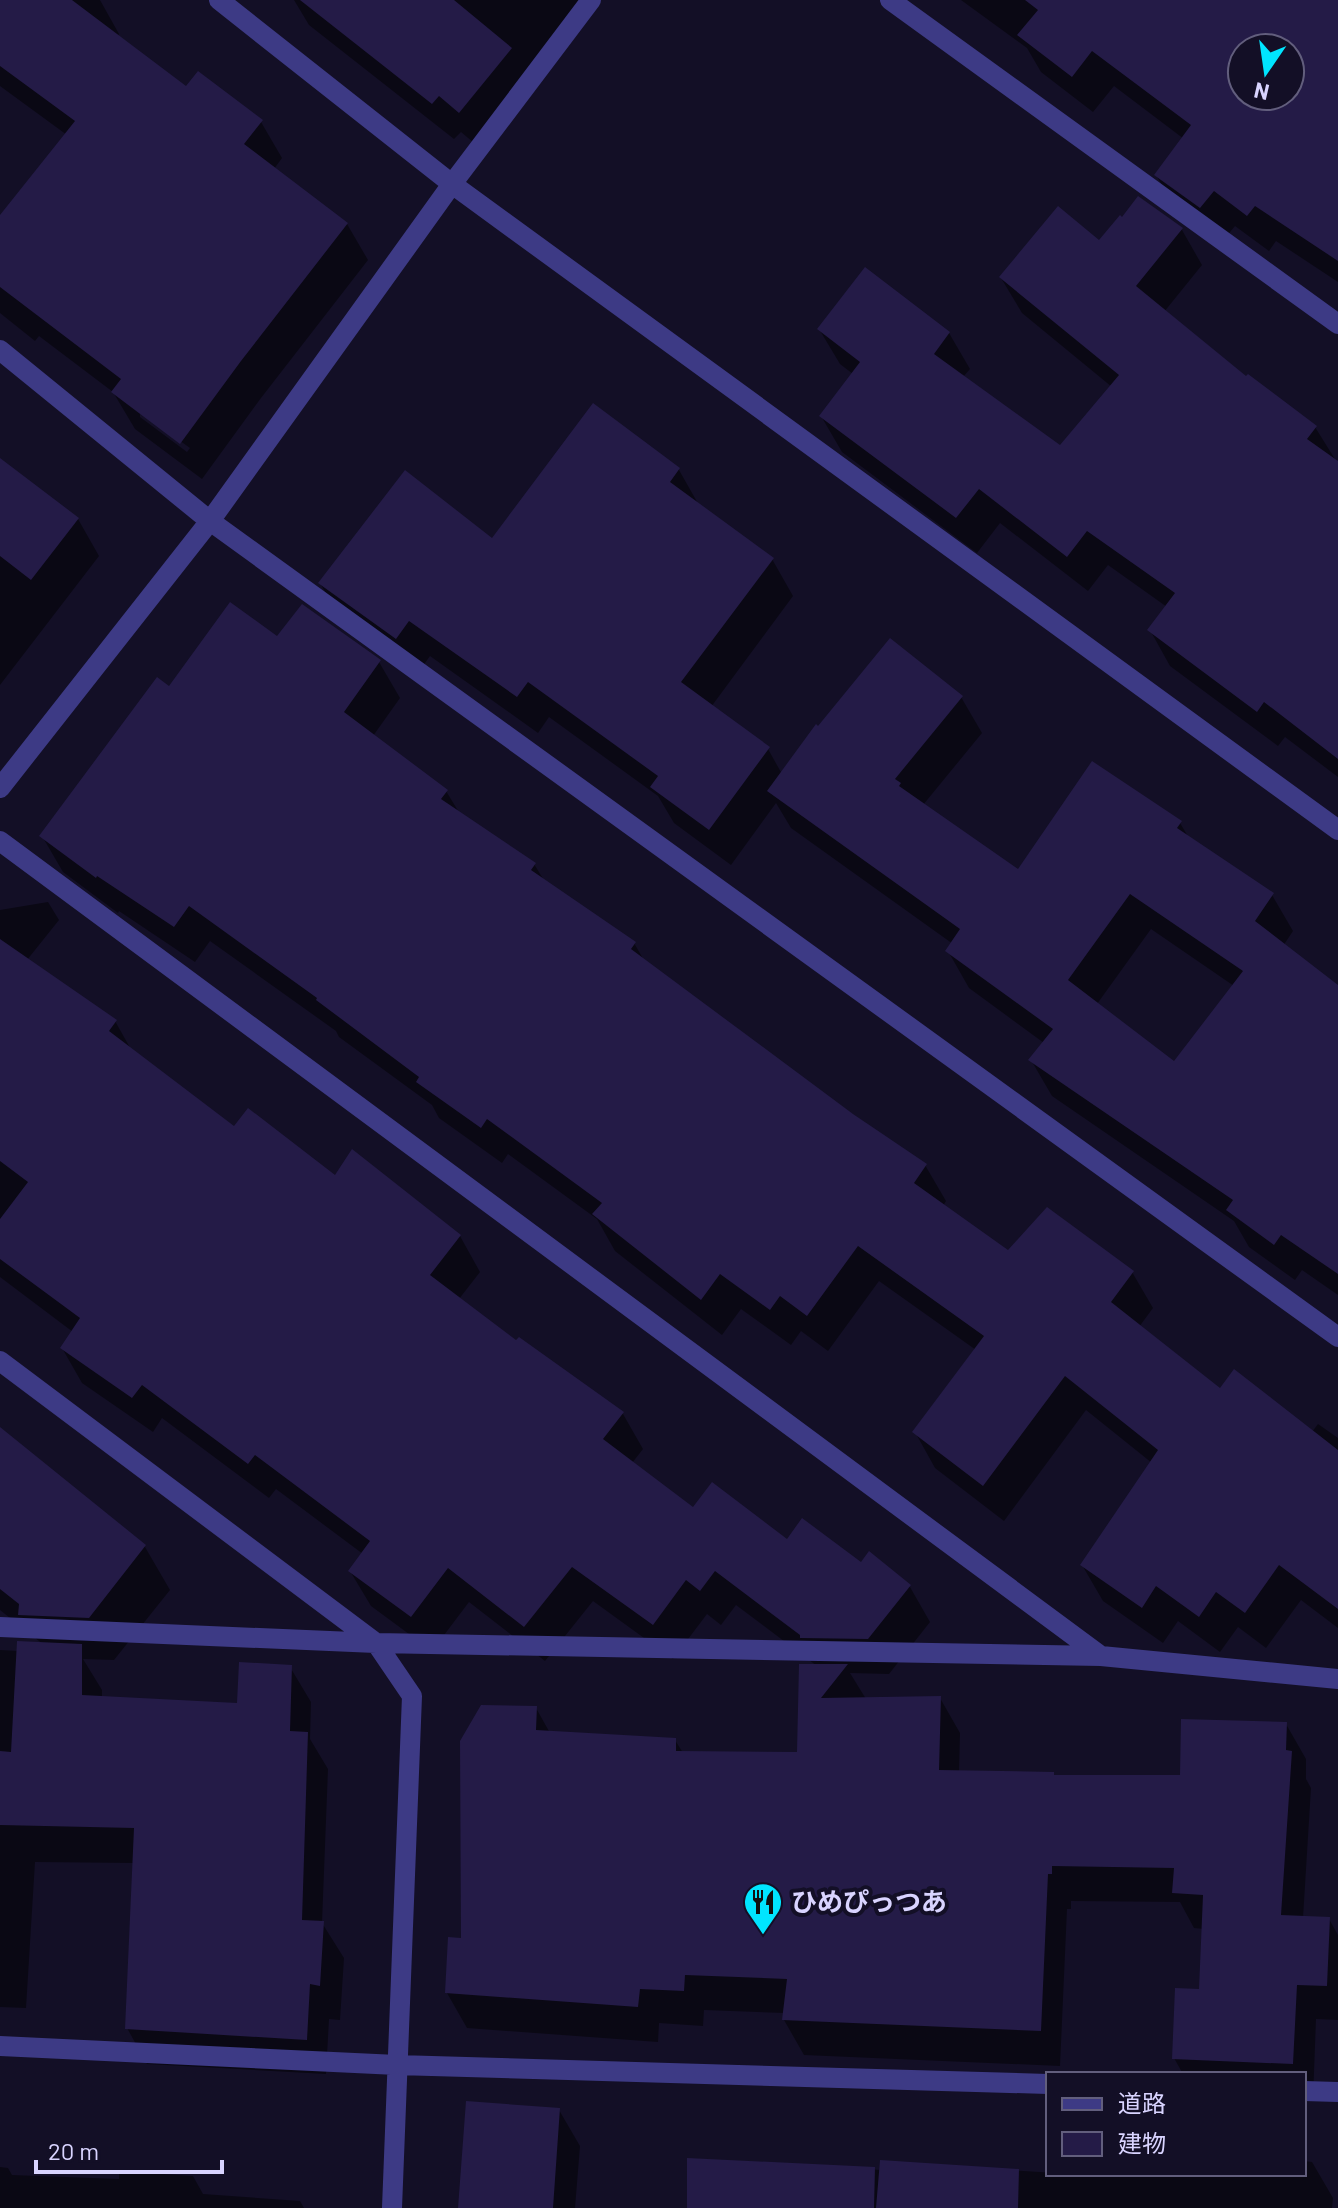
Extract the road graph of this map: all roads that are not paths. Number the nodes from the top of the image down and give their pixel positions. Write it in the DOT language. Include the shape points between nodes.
graph roads {
  1 [pos="219,0"];
  2 [pos="591,0"];
  3 [pos="890,0"];
  4 [pos="452,184"];
  5 [pos="1338,324"];
  6 [pos="0,350"];
  7 [pos="210,521"];
  8 [pos="0,788"];
  9 [pos="1338,830"];
  10 [pos="0,841"];
  11 [pos="1338,1337"];
  12 [pos="0,1361"];
  13 [pos="0,1627"];
  14 [pos="376,1643"];
  15 [pos="1101,1656"];
  16 [pos="1338,1679"];
  17 [pos="0,2046"];
  18 [pos="397,2065"];
  19 [pos="1046,2084"];
  20 [pos="1306,2091"];
  21 [pos="1338,2092"];
  22 [pos="392,2208"];
  1 -- 4 [label="street"];
  2 -- 4 [label="street"];
  3 -- 5 [label="street"];
  4 -- 7 [label="street"];
  4 -- 9 [label="street"];
  6 -- 7 [label="street"];
  7 -- 8 [label="street"];
  7 -- 11 [label="street"];
  10 -- 15 [label="street"];
  12 -- 14 [label="street"];
  13 -- 14 [label="street"];
  14 -- 15 [label="street"];
  14 -- 18 [label="street" via="412,1696"];
  15 -- 16 [label="street"];
  17 -- 18 [label="street"];
  18 -- 19 [label="street"];
  18 -- 22 [label="street"];
  20 -- 21 [label="street"];
}
